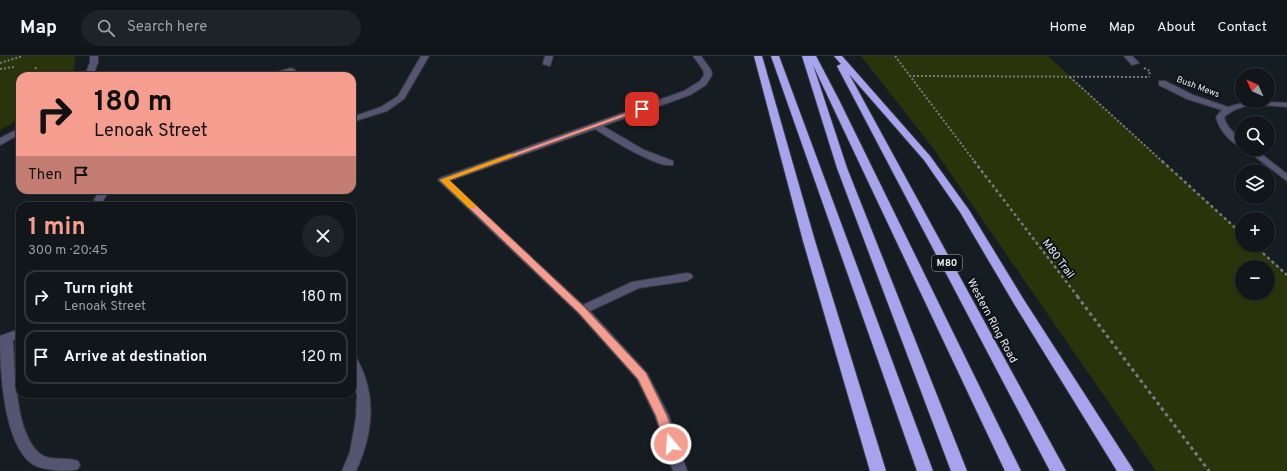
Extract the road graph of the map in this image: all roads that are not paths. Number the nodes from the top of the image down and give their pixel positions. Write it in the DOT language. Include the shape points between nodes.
graph roads {
  1 [pos="94,56"];
  2 [pos="425,56"];
  3 [pos="548,56"];
  4 [pos="697,56"];
  5 [pos="758,56"];
  6 [pos="775,56"];
  7 [pos="806,56"];
  8 [pos="812,56"];
  9 [pos="837,56"];
  10 [pos="1128,56"];
  11 [pos="1135,63"];
  12 [pos="546,64"];
  13 [pos="291,70"];
  14 [pos="90,72"];
  15 [pos="283,72"];
  16 [pos="1162,83"];
  17 [pos="1287,105"];
  18 [pos="1226,109"];
  19 [pos="356,119"];
  20 [pos="597,126"];
  21 [pos="16,133"];
  22 [pos="1235,138"];
  23 [pos="0,142"];
  24 [pos="1258,156"];
  25 [pos="670,162"];
  26 [pos="1287,178"];
  27 [pos="103,194"];
  28 [pos="99,200"];
  29 [pos="687,277"];
  30 [pos="582,310"];
  31 [pos="16,334"];
  32 [pos="3,339"];
  33 [pos="356,371"];
  34 [pos="73,465"];
  35 [pos="349,471"];
  36 [pos="680,471"];
  37 [pos="878,471"];
  38 [pos="925,471"];
  39 [pos="959,471"];
  40 [pos="1013,471"];
  41 [pos="1058,471"];
  42 [pos="1126,471"];
  1 -- 14 [label="street"];
  2 -- 19 [label="street" via="401,96 384,109"];
  3 -- 12 [label="street"];
  4 -- 20 [label="street" via="708,75 696,88"];
  5 -- 37 [label="highway" via="809,241"];
  6 -- 38 [label="highway"];
  7 -- 39 [label="highway" via="842,168"];
  8 -- 40 [label="highway, M80"];
  9 -- 41 [label="highway, Western Ring Road / M80"];
  9 -- 42 [label="highway" via="932,164 965,212"];
  10 -- 11 [label="street"];
  13 -- 15 [label="street"];
  16 -- 18 [label="street, Bush Mews" via="1190,97"];
  17 -- 18 [label="street" via="1255,103"];
  18 -- 22 [label="street" via="1220,117 1222,125"];
  20 -- 25 [label="street" via="648,156"];
  20 -- 30 [label="street" via="443,180"];
  21 -- 23 [label="street"];
  24 -- 26 [label="street"];
  27 -- 28 [label="street"];
  29 -- 30 [label="street" via="636,285"];
  30 -- 36 [label="street" via="642,376 662,416"];
  31 -- 32 [label="street"];
  32 -- 34 [label="street" via="15,422 24,448 37,461"];
  33 -- 35 [label="street" via="362,385 364,421"];
}
